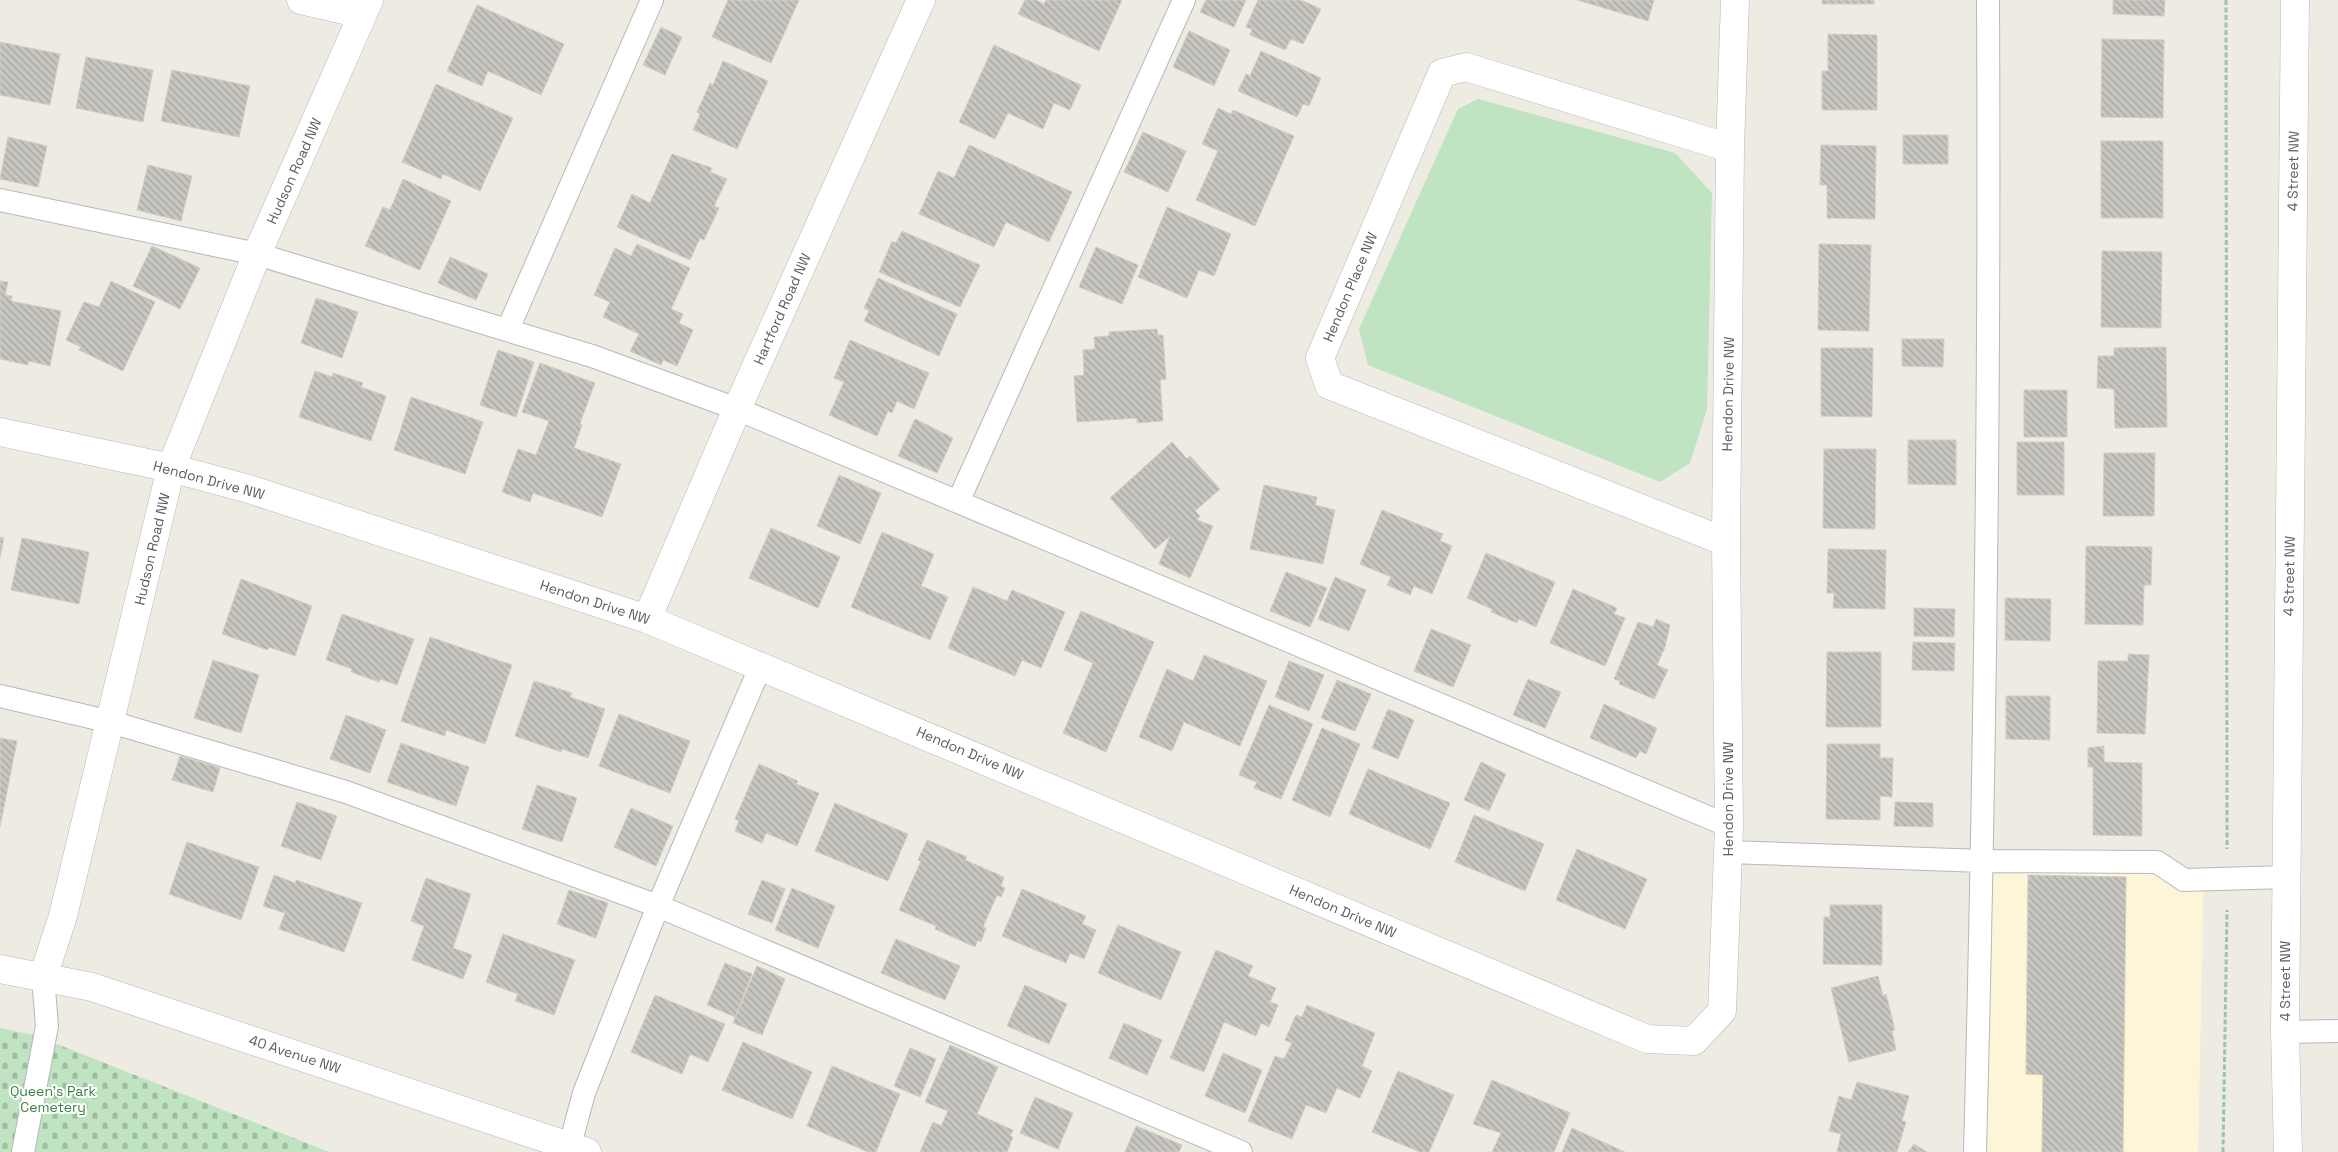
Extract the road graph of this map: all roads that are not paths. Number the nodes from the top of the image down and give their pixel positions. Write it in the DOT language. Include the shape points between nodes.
graph roads {
  1 [pos="301,0"];
  2 [pos="652,0"];
  3 [pos="921,0"];
  4 [pos="1184,0"];
  5 [pos="1735,0"];
  6 [pos="1988,0"];
  7 [pos="2295,0"];
  8 [pos="366,7"];
  9 [pos="1730,148"];
  10 [pos="0,200"];
  11 [pos="257,254"];
  12 [pos="508,329"];
  13 [pos="738,408"];
  14 [pos="0,432"];
  15 [pos="172,468"];
  16 [pos="958,502"];
  17 [pos="1726,542"];
  18 [pos="647,619"];
  19 [pos="761,665"];
  20 [pos="0,696"];
  21 [pos="111,722"];
  22 [pos="1728,839"];
  23 [pos="1983,861"];
  24 [pos="2286,877"];
  25 [pos="658,906"];
  26 [pos="0,969"];
  27 [pos="43,977"];
  28 [pos="2338,1031"];
  29 [pos="2285,1032"];
  30 [pos="578,1148"];
  31 [pos="23,1152"];
  32 [pos="1241,1152"];
  33 [pos="1976,1152"];
  34 [pos="2288,1152"];
  1 -- 8 [label="street"];
  2 -- 12 [label="lane"];
  3 -- 13 [label="street, Hartford Road NW"];
  4 -- 16 [label="lane"];
  5 -- 9 [label="street, Hendon Drive NW"];
  6 -- 23 [label="lane" via="1989,292"];
  7 -- 24 [label="street, 4 Street NW"];
  8 -- 11 [label="street, Hudson Road NW"];
  9 -- 17 [label="street, Hendon Drive NW"];
  9 -- 17 [label="street, Hendon Place NW" via="1466,67 1442,73 1320,358 1329,385"];
  10 -- 11 [label="lane"];
  11 -- 12 [label="lane"];
  11 -- 15 [label="street, Hudson Road NW"];
  12 -- 13 [label="lane"];
  13 -- 16 [label="lane"];
  13 -- 18 [label="street, Hartford Road NW"];
  14 -- 15 [label="street, Hendon Drive NW"];
  15 -- 18 [label="street, Hendon Drive NW" via="249,489"];
  15 -- 21 [label="street, Hudson Road NW"];
  16 -- 22 [label="lane"];
  17 -- 22 [label="street, Hendon Drive NW"];
  18 -- 19 [label="street, Hendon Drive NW"];
  19 -- 22 [label="street, Hendon Drive NW" via="1647,1039 1694,1041 1722,1011"];
  19 -- 25 [label="lane"];
  20 -- 21 [label="lane"];
  21 -- 25 [label="lane" via="346,792"];
  21 -- 27 [label="street, Hudson Road NW" via="63,916"];
  22 -- 23 [label="lane"];
  23 -- 24 [label="lane" via="2157,862 2184,880"];
  23 -- 33 [label="lane"];
  24 -- 29 [label="street, 4 Street NW"];
  25 -- 30 [label="lane" via="584,1093"];
  25 -- 32 [label="lane"];
  26 -- 27 [label="street, 40 Avenue NW"];
  27 -- 30 [label="street, 40 Avenue NW" via="92,987"];
  27 -- 31 [label="lane" via="47,1026"];
  28 -- 29 [label="lane"];
  29 -- 34 [label="street, 4 Street NW"];
}
